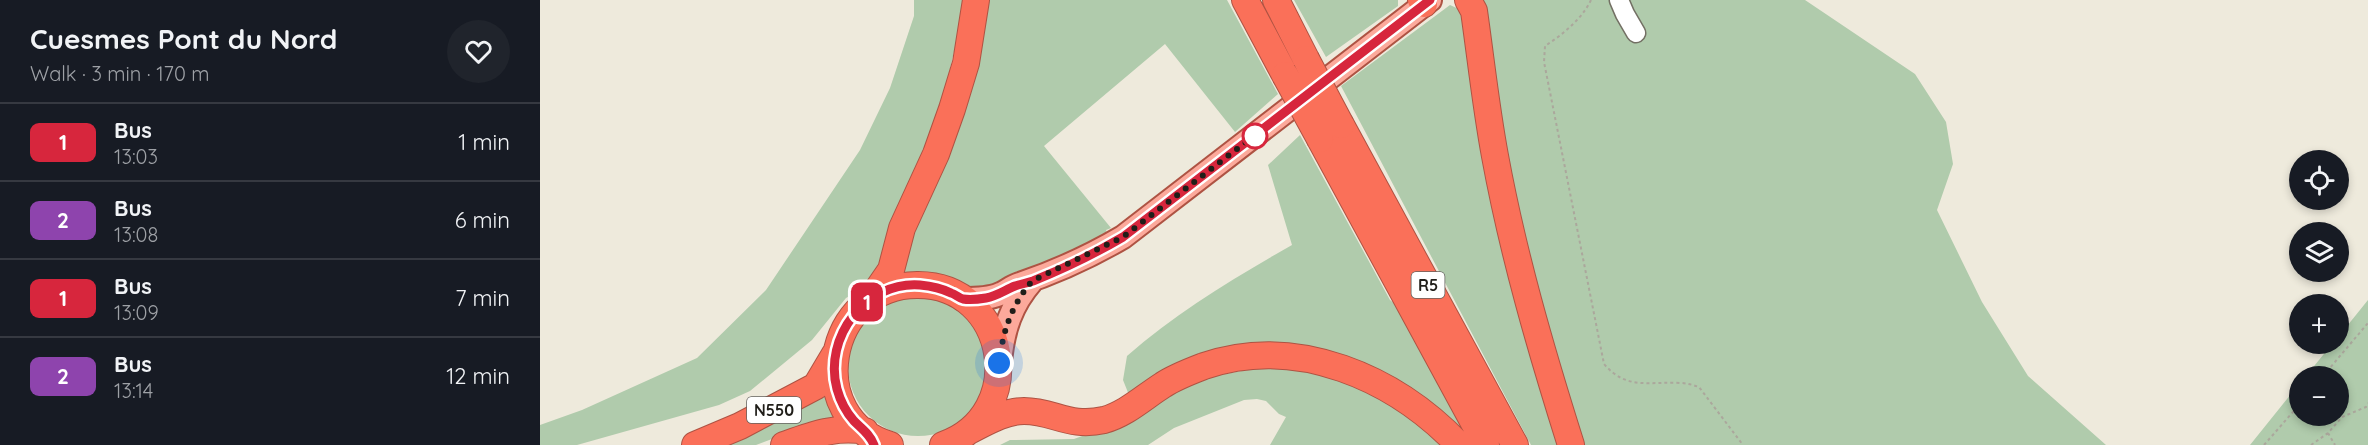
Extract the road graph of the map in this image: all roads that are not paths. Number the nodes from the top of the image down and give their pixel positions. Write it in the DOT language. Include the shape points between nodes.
graph roads {
  1 [pos="976,0"];
  2 [pos="1245,0"];
  3 [pos="1276,0"];
  4 [pos="1468,0"];
  5 [pos="1619,0"];
  6 [pos="1425,1"];
  7 [pos="1636,33"];
  8 [pos="1032,281"];
  9 [pos="871,299"];
  10 [pos="963,299"];
  11 [pos="835,354"];
  12 [pos="999,363"];
  13 [pos="969,431"];
  14 [pos="875,439"];
  15 [pos="695,445"];
  16 [pos="784,445"];
  17 [pos="943,445"];
  18 [pos="1459,445"];
  19 [pos="1486,445"];
  20 [pos="1515,445"];
  21 [pos="1571,445"];
  1 -- 9 [label="highway" via="966,63 952,109 902,228 891,270"];
  2 -- 19 [label="highway, R5, bridge"];
  3 -- 20 [label="highway, R5, bridge"];
  4 -- 21 [label="highway" via="1474,11 1508,219"];
  5 -- 7 [label="street"];
  6 -- 8 [label="main road" via="1123,237"];
  8 -- 10 [label="main road" via="1000,295"];
  8 -- 12 [label="main road" via="1005,326"];
  9 -- 10 [label="highway" via="893,289 917,285 933,286"];
  9 -- 11 [label="highway" via="847,323"];
  10 -- 12 [label="highway" via="989,327"];
  11 -- 14 [label="highway" via="834,371 840,396 852,419"];
  11 -- 15 [label="highway, N550" via="816,386"];
  12 -- 13 [label="highway" via="992,401"];
  13 -- 17 [label="highway"];
  13 -- 18 [label="highway" via="1005,414 1024,411 1071,422 1111,418 1166,383 1205,366 1244,357 1283,356 1350,370 1382,385 1411,403"];
  14 -- 16 [label="highway, N550" via="848,428 832,429"];
}
